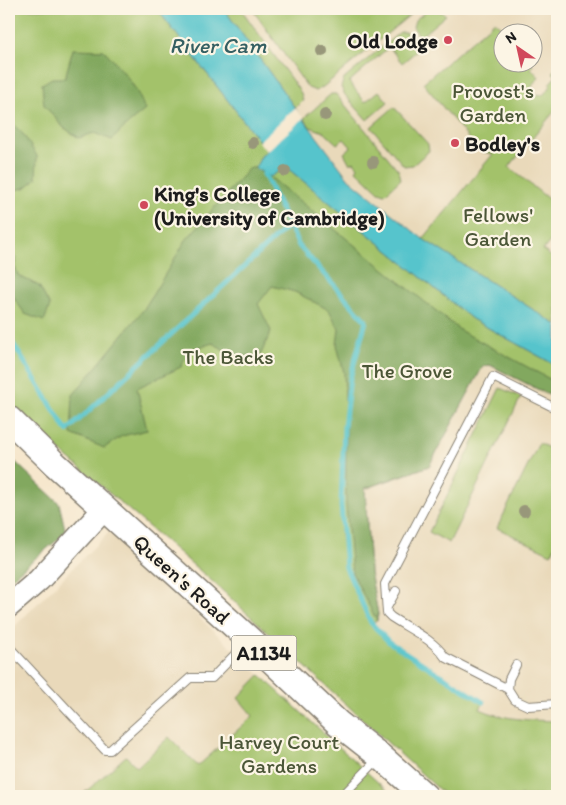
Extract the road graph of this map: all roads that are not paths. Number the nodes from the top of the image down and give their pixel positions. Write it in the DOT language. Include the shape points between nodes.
graph roads {
  1 [pos="557,409"];
  2 [pos="9,419"];
  3 [pos="105,508"];
  4 [pos="396,591"];
  5 [pos="9,606"];
  6 [pos="387,607"];
  7 [pos="250,640"];
  8 [pos="11,653"];
  9 [pos="516,665"];
  10 [pos="508,689"];
  11 [pos="557,704"];
  12 [pos="380,756"];
  13 [pos="342,796"];
  14 [pos="425,796"];
  1 -- 6 [label="lane" via="493,377 385,584"];
  2 -- 3 [label="main road, Queen's Road / A1134"];
  3 -- 5 [label="street" via="39,580"];
  3 -- 7 [label="main road, Queen's Road / A1134"];
  4 -- 6 [label="lane"];
  6 -- 10 [label="lane" via="391,617 445,657"];
  7 -- 8 [label="lane" via="212,678 190,678 110,750 105,750"];
  7 -- 12 [label="main road, Queen's Road / A1134" via="338,723"];
  9 -- 10 [label="lane"];
  10 -- 11 [label="lane" via="515,700 528,706"];
  12 -- 13 [label="lane"];
  12 -- 14 [label="main road, Queen's Road / A1134"];
}
